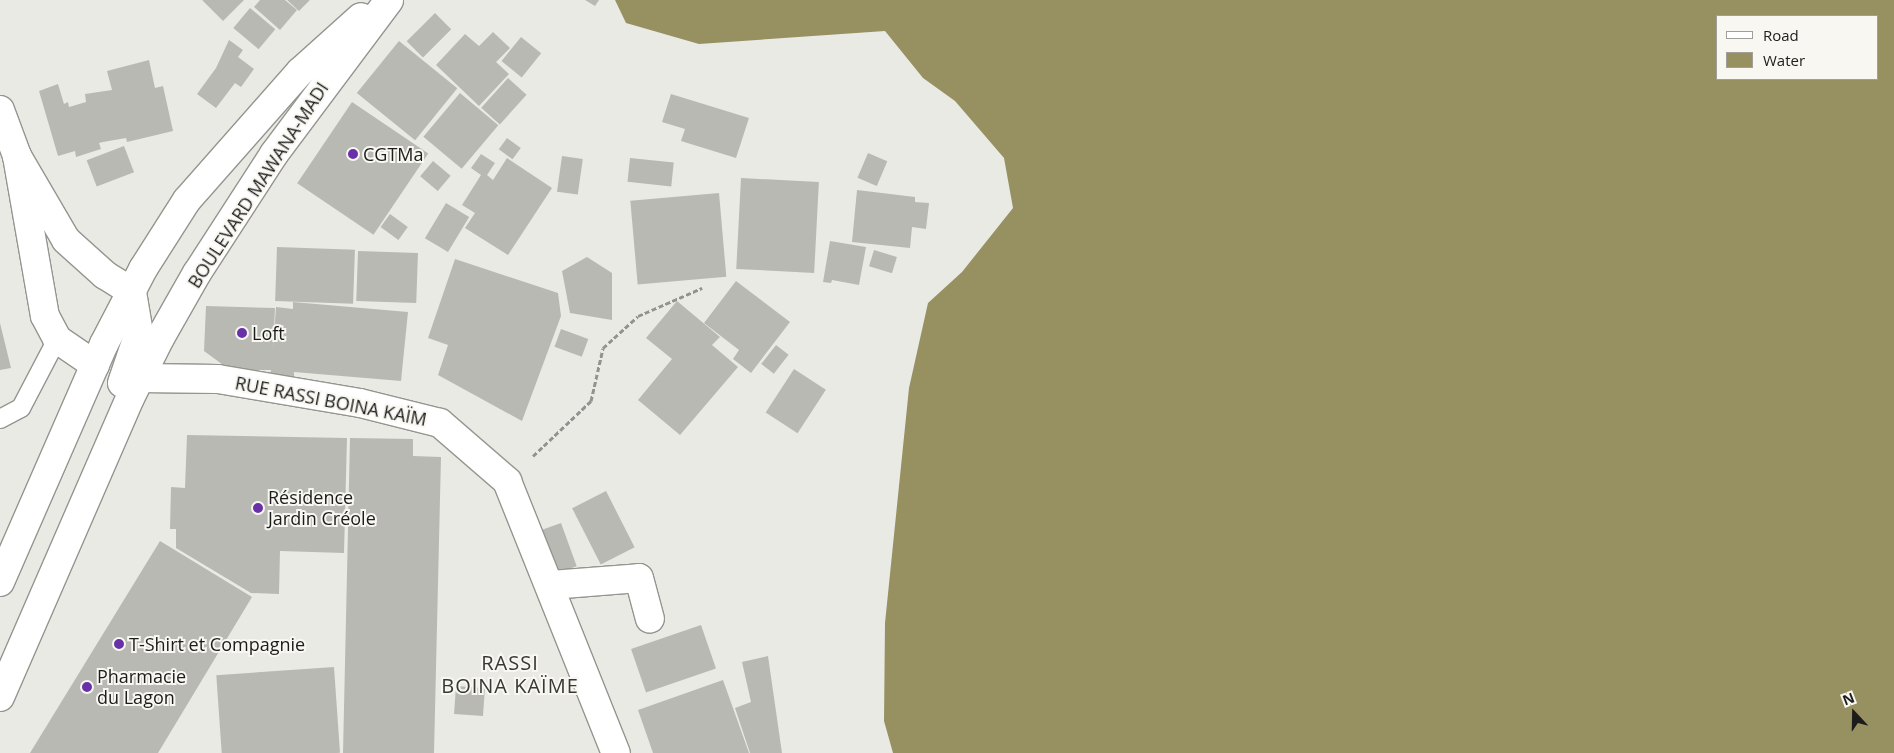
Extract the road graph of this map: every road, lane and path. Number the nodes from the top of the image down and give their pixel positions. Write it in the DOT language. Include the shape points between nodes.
graph roads {
  1 [pos="387,0"];
  2 [pos="0,110"];
  3 [pos="17,156"];
  4 [pos="702,288"];
  5 [pos="132,292"];
  6 [pos="57,339"];
  7 [pos="95,365"];
  8 [pos="133,376"];
  9 [pos="0,419"];
  10 [pos="507,481"];
  11 [pos="0,582"];
  12 [pos="551,586"];
  13 [pos="650,619"];
  14 [pos="2,692"];
  15 [pos="616,753"];
  1 -- 5 [label="main road, BOULEVARD MAWANA-MADI" via="349,26 242,135 187,200"];
  1 -- 8 [label="main road, BOULEVARD MAWANA-MADI" via="274,154"];
  2 -- 3 [label="main road"];
  3 -- 5 [label="main road" via="66,240 104,275"];
  3 -- 6 [label="main road" via="45,316"];
  4 -- 10 [label="path" via="638,316 603,348 591,401"];
  5 -- 7 [label="main road, BOULEVARD MAWANA-MADI"];
  5 -- 8 [label="main road, BOULEVARD MAWANA-MADI" via="139,333"];
  6 -- 7 [label="main road"];
  6 -- 9 [label="lane" via="21,408"];
  7 -- 8 [label="main road"];
  7 -- 11 [label="main road, BOULEVARD MAWANA-MADI"];
  8 -- 10 [label="main road, RUE RASSI BOINA KAÏM" via="218,379 360,403 440,423"];
  8 -- 14 [label="main road, BOULEVARD MAWANA-MADI" via="10,635"];
  10 -- 12 [label="main road, RUE RASSI BOINA KAÏM"];
  12 -- 13 [label="main road" via="638,578"];
  12 -- 15 [label="main road, RUE RASSI BOINA KAÏM"];
}
